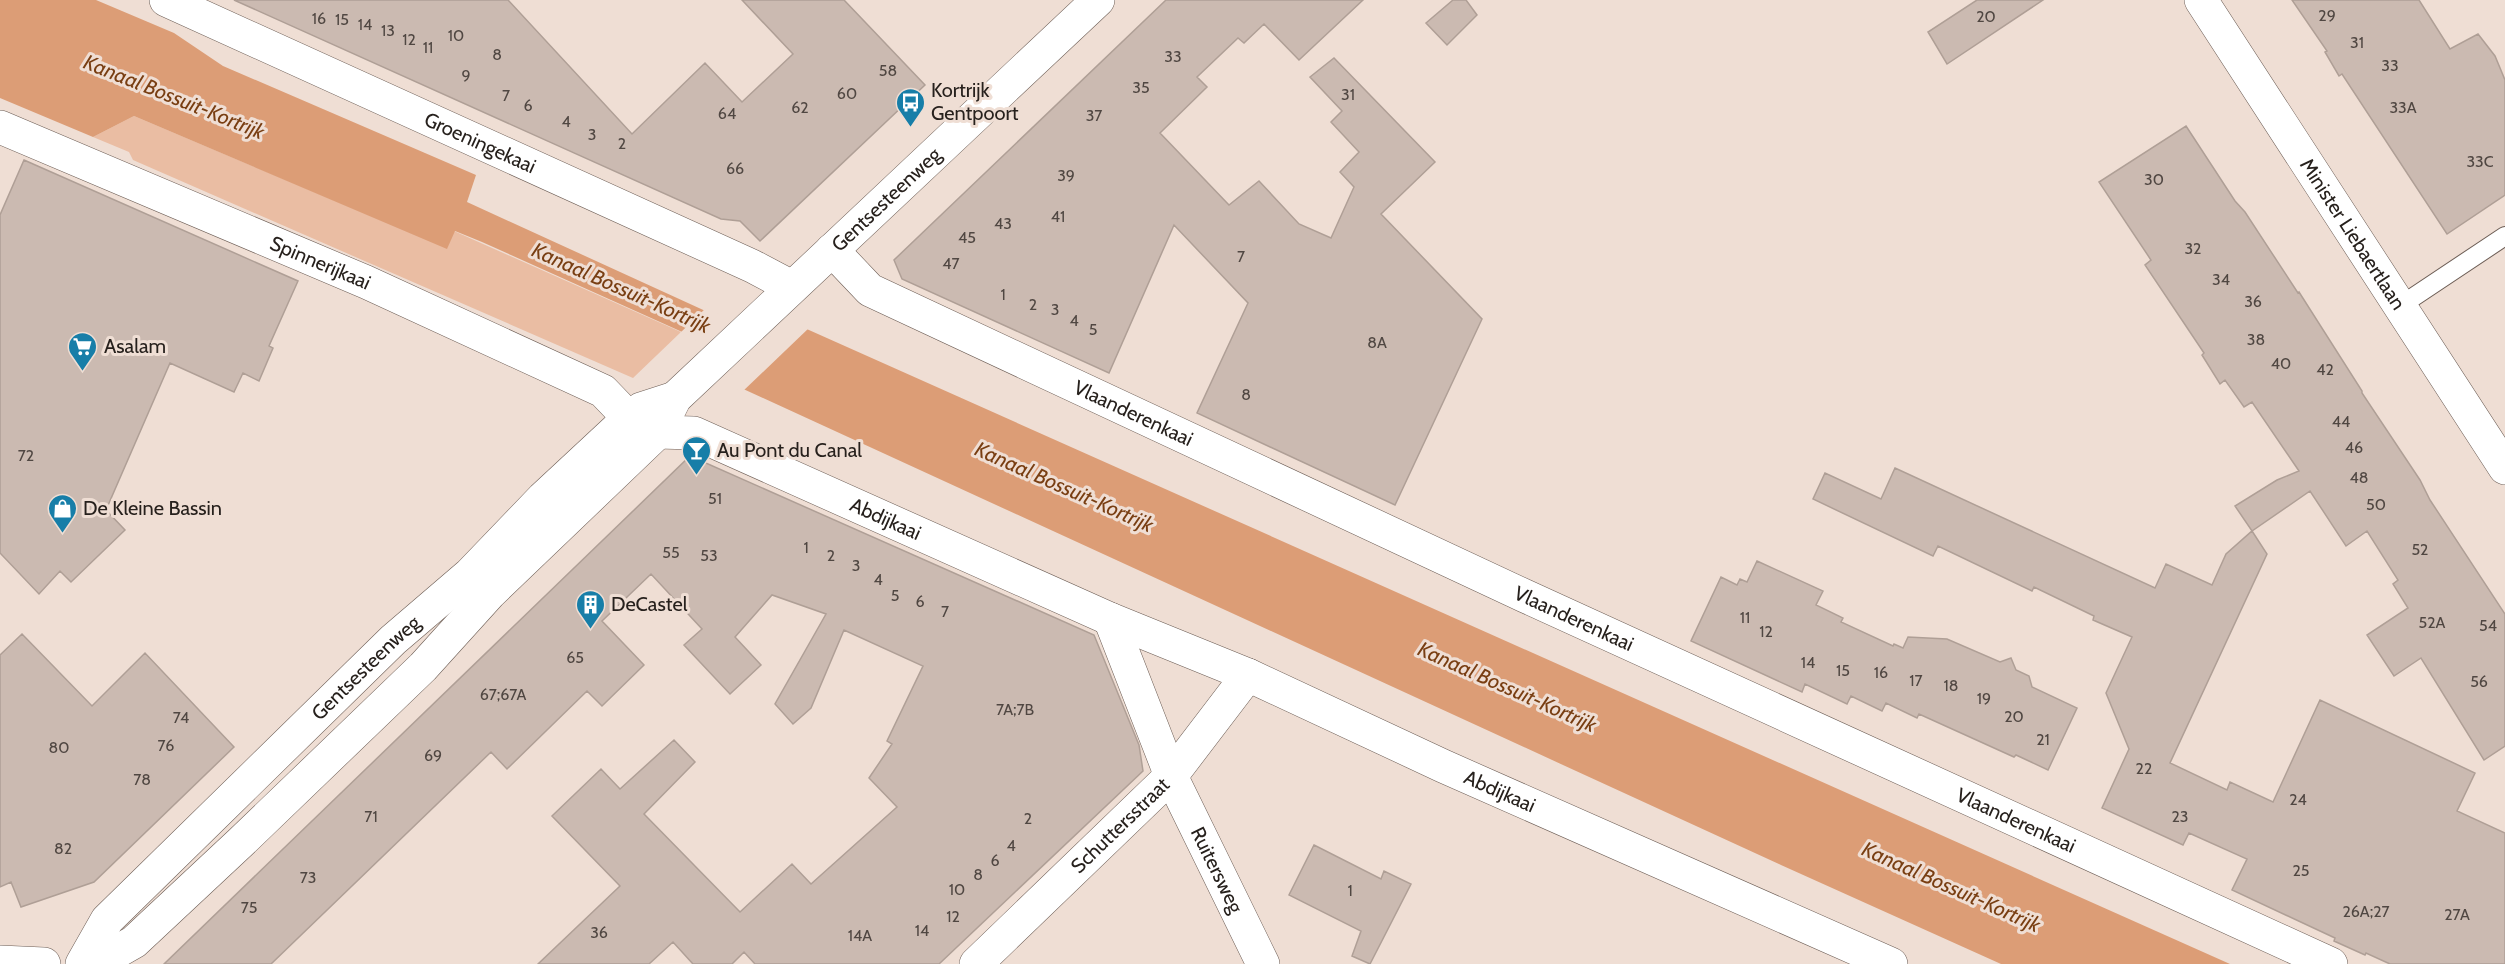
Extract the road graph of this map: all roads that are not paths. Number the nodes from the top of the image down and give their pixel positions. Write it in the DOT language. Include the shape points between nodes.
graph roads {
  1 [pos="166,0"];
  2 [pos="1098,0"];
  3 [pos="2201,0"];
  4 [pos="0,127"];
  5 [pos="2505,236"];
  6 [pos="832,250"];
  7 [pos="788,291"];
  8 [pos="2400,306"];
  9 [pos="675,398"];
  10 [pos="629,418"];
  11 [pos="658,432"];
  12 [pos="2505,468"];
  13 [pos="1110,619"];
  14 [pos="1248,675"];
  15 [pos="1171,777"];
  16 [pos="0,962"];
  17 [pos="44,964"];
  18 [pos="82,964"];
  19 [pos="95,964"];
  20 [pos="976,964"];
  21 [pos="1263,964"];
  22 [pos="1891,964"];
  23 [pos="2331,964"];
  1 -- 7 [label="street, Groeningekaai" via="752,266"];
  2 -- 6 [label="street, Gentsesteenweg"];
  3 -- 8 [label="street, Minister Liebaertlaan"];
  4 -- 10 [label="street, Spinnerijkaai" via="366,282 549,366 603,391"];
  5 -- 8 [label="lane"];
  6 -- 7 [label="street, Gentsesteenweg"];
  6 -- 23 [label="street, Vlaanderenkaai" via="870,290 1525,596"];
  7 -- 9 [label="street, Gentsesteenweg"];
  8 -- 12 [label="street, Minister Liebaertlaan"];
  9 -- 10 [label="street, Gentsesteenweg" via="641,409"];
  9 -- 11 [label="street, Gentsesteenweg"];
  10 -- 18 [label="street, Gentsesteenweg" via="543,498 470,574 393,640 107,920"];
  11 -- 13 [label="street, Abdijkaai" via="694,433"];
  11 -- 19 [label="street, Gentsesteenweg" via="490,593 423,667 233,849 134,942"];
  13 -- 14 [label="street, Abdijkaai"];
  13 -- 15 [label="street"];
  14 -- 15 [label="street, Schuttersstraat"];
  14 -- 22 [label="street, Abdijkaai" via="1443,766"];
  15 -- 20 [label="street, Schuttersstraat"];
  15 -- 21 [label="street, Ruitersweg"];
  16 -- 17 [label="street"];
}
